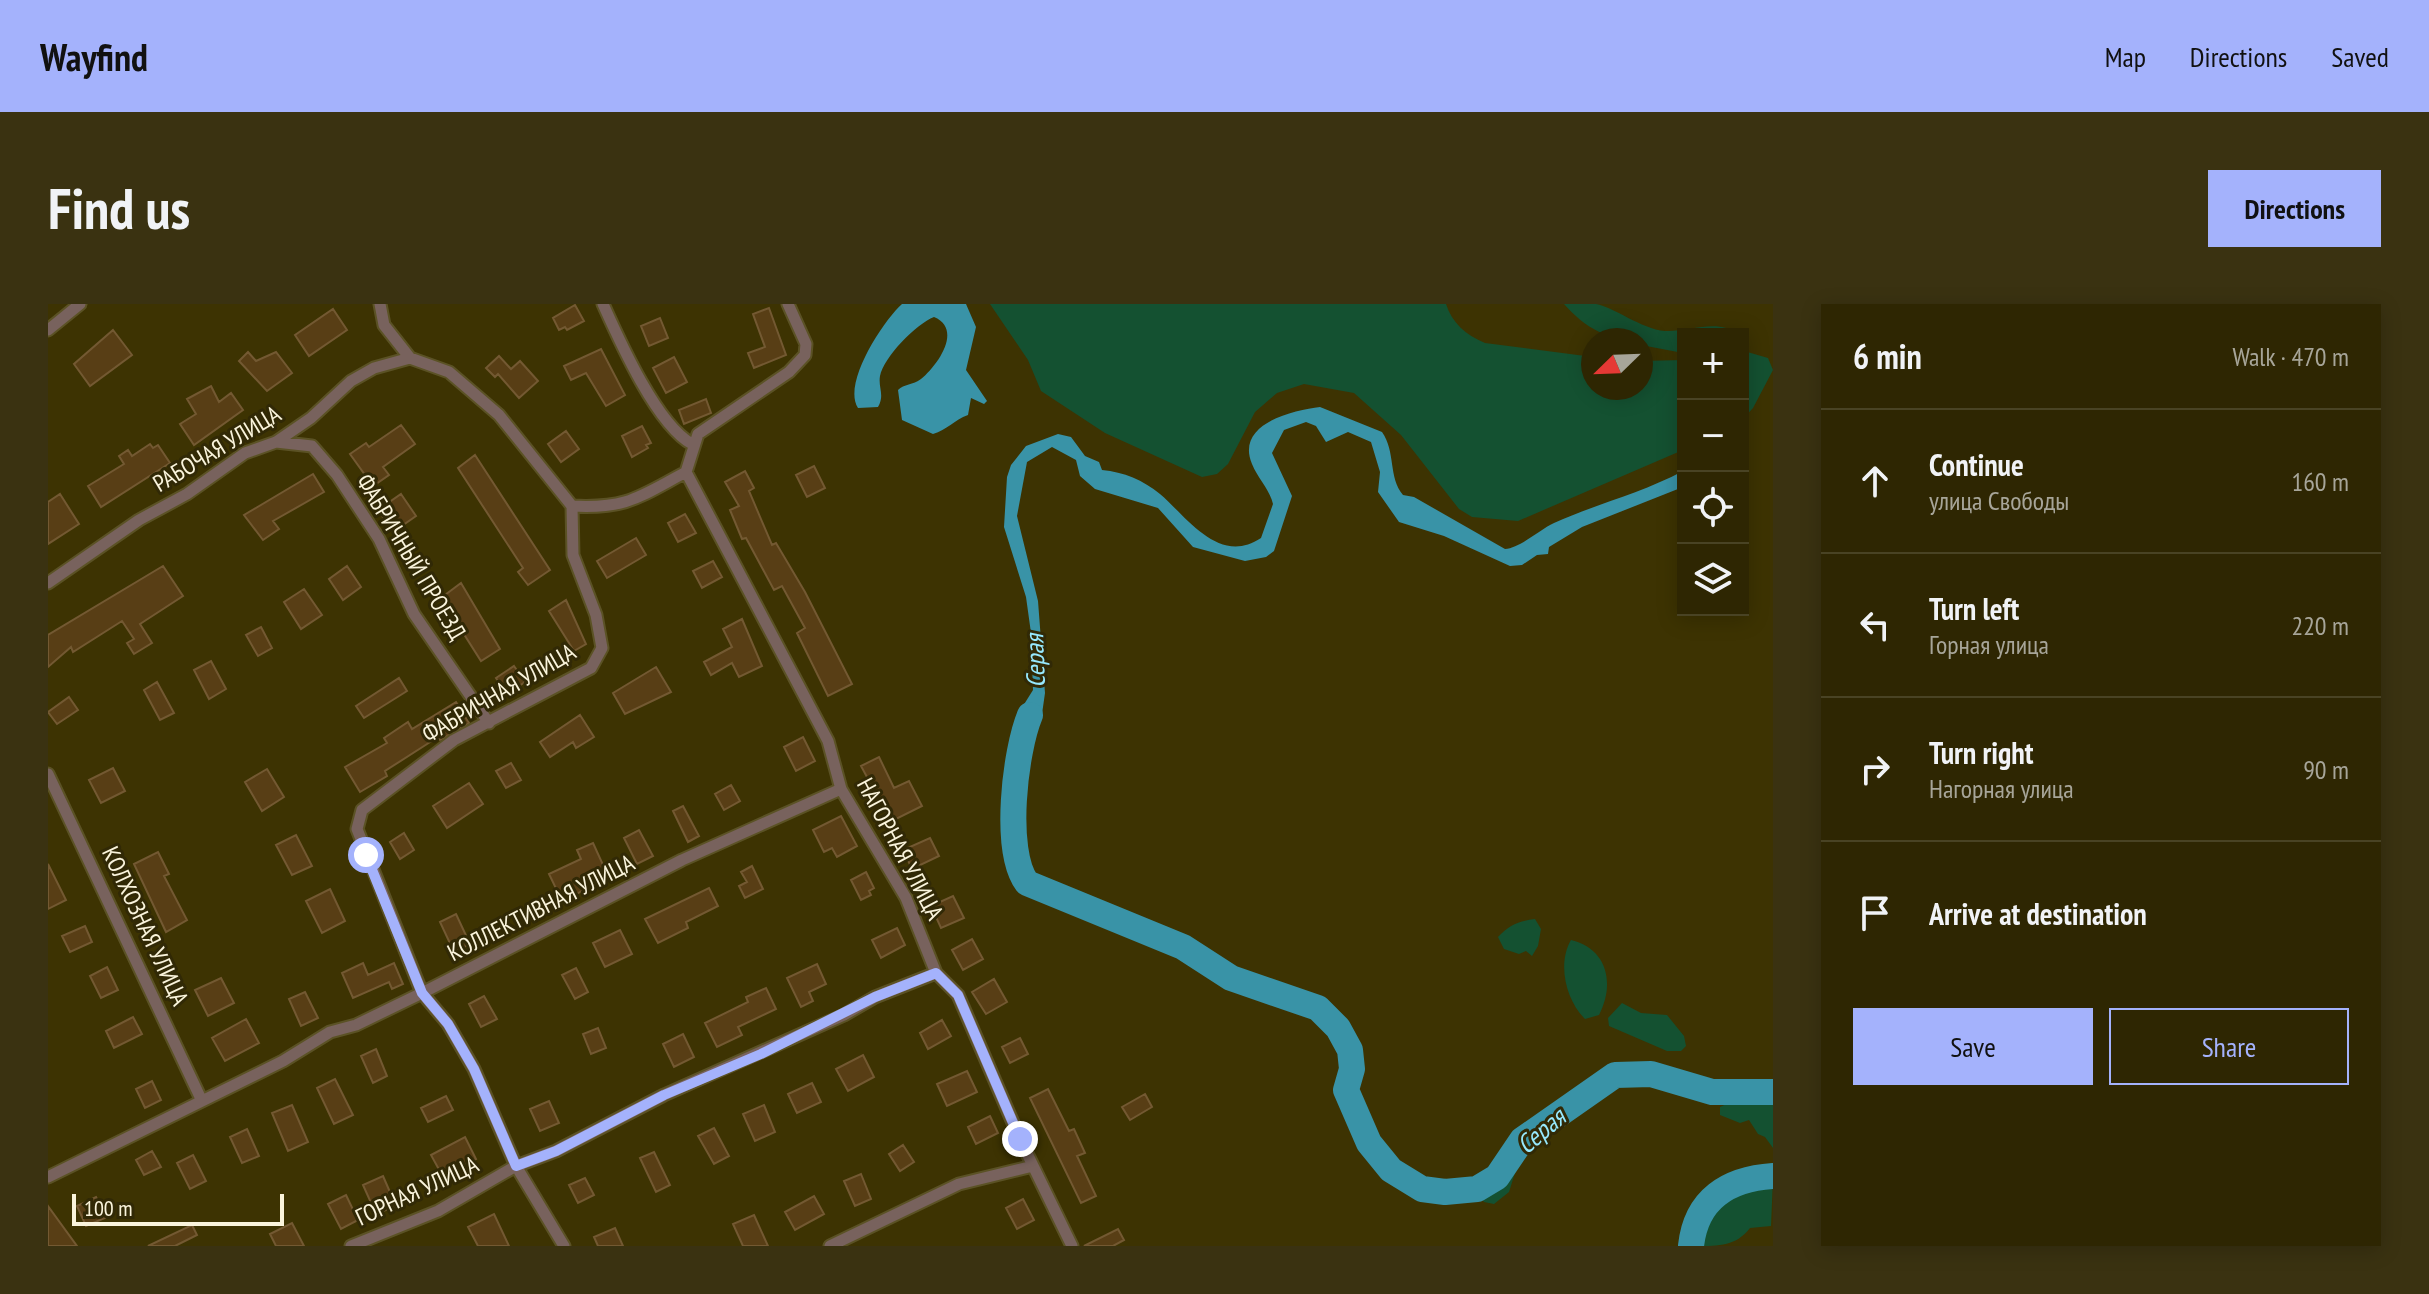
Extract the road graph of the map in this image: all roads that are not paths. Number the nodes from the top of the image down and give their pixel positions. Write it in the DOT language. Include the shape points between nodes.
graph roads {
  1 [pos="80,304"];
  2 [pos="380,304"];
  3 [pos="603,304"];
  4 [pos="788,304"];
  5 [pos="48,330"];
  6 [pos="410,358"];
  7 [pos="276,442"];
  8 [pos="692,444"];
  9 [pos="686,472"];
  10 [pos="572,506"];
  11 [pos="48,583"];
  12 [pos="489,723"];
  13 [pos="48,774"];
  14 [pos="841,789"];
  15 [pos="936,973"];
  16 [pos="422,993"];
  17 [pos="201,1099"];
  18 [pos="516,1166"];
  19 [pos="1033,1166"];
  20 [pos="48,1177"];
  21 [pos="351,1246"];
  22 [pos="564,1246"];
  23 [pos="830,1246"];
  24 [pos="1072,1246"];
  1 -- 5 [label="street"];
  2 -- 6 [label="street" via="384,325"];
  3 -- 8 [label="street" via="625,354 676,436"];
  4 -- 8 [label="street" via="806,344 805,355 789,372 712,422"];
  6 -- 7 [label="street, РАБОЧАЯ УЛИЦА" via="351,381"];
  6 -- 10 [label="street" via="449,372 499,415"];
  7 -- 11 [label="street, РАБОЧАЯ УЛИЦА" via="245,453"];
  7 -- 12 [label="street, ФАБРИЧНЫЙ ПРОЕЗД" via="312,446 337,475 379,539 414,614"];
  8 -- 9 [label="street"];
  9 -- 10 [label="street" via="627,503"];
  9 -- 14 [label="street, НАГОРНАЯ УЛИЦА" via="828,741"];
  10 -- 12 [label="street, ФАБРИЧНАЯ УЛИЦА" via="573,555 596,615 602,648 591,668"];
  12 -- 16 [label="street, ФАБРИЧНАЯ УЛИЦА" via="454,740 362,810 357,829"];
  13 -- 17 [label="street, КОЛХОЗНАЯ УЛИЦА"];
  14 -- 15 [label="street, НАГОРНАЯ УЛИЦА" via="906,898"];
  14 -- 16 [label="street, КОЛЛЕКТИВНАЯ УЛИЦА" via="682,860"];
  15 -- 18 [label="street, ГОРНАЯ УЛИЦА"];
  15 -- 19 [label="street, НАГОРНАЯ УЛИЦА" via="958,995"];
  16 -- 17 [label="street, КОЛЛЕКТИВНАЯ УЛИЦА" via="330,1032 283,1061"];
  16 -- 18 [label="street" via="474,1069"];
  17 -- 20 [label="street, КОЛЛЕКТИВНАЯ УЛИЦА"];
  18 -- 21 [label="street, ГОРНАЯ УЛИЦА" via="438,1211"];
  18 -- 22 [label="street"];
  19 -- 23 [label="street" via="959,1184"];
  19 -- 24 [label="street, НАГОРНАЯ УЛИЦА"];
}
